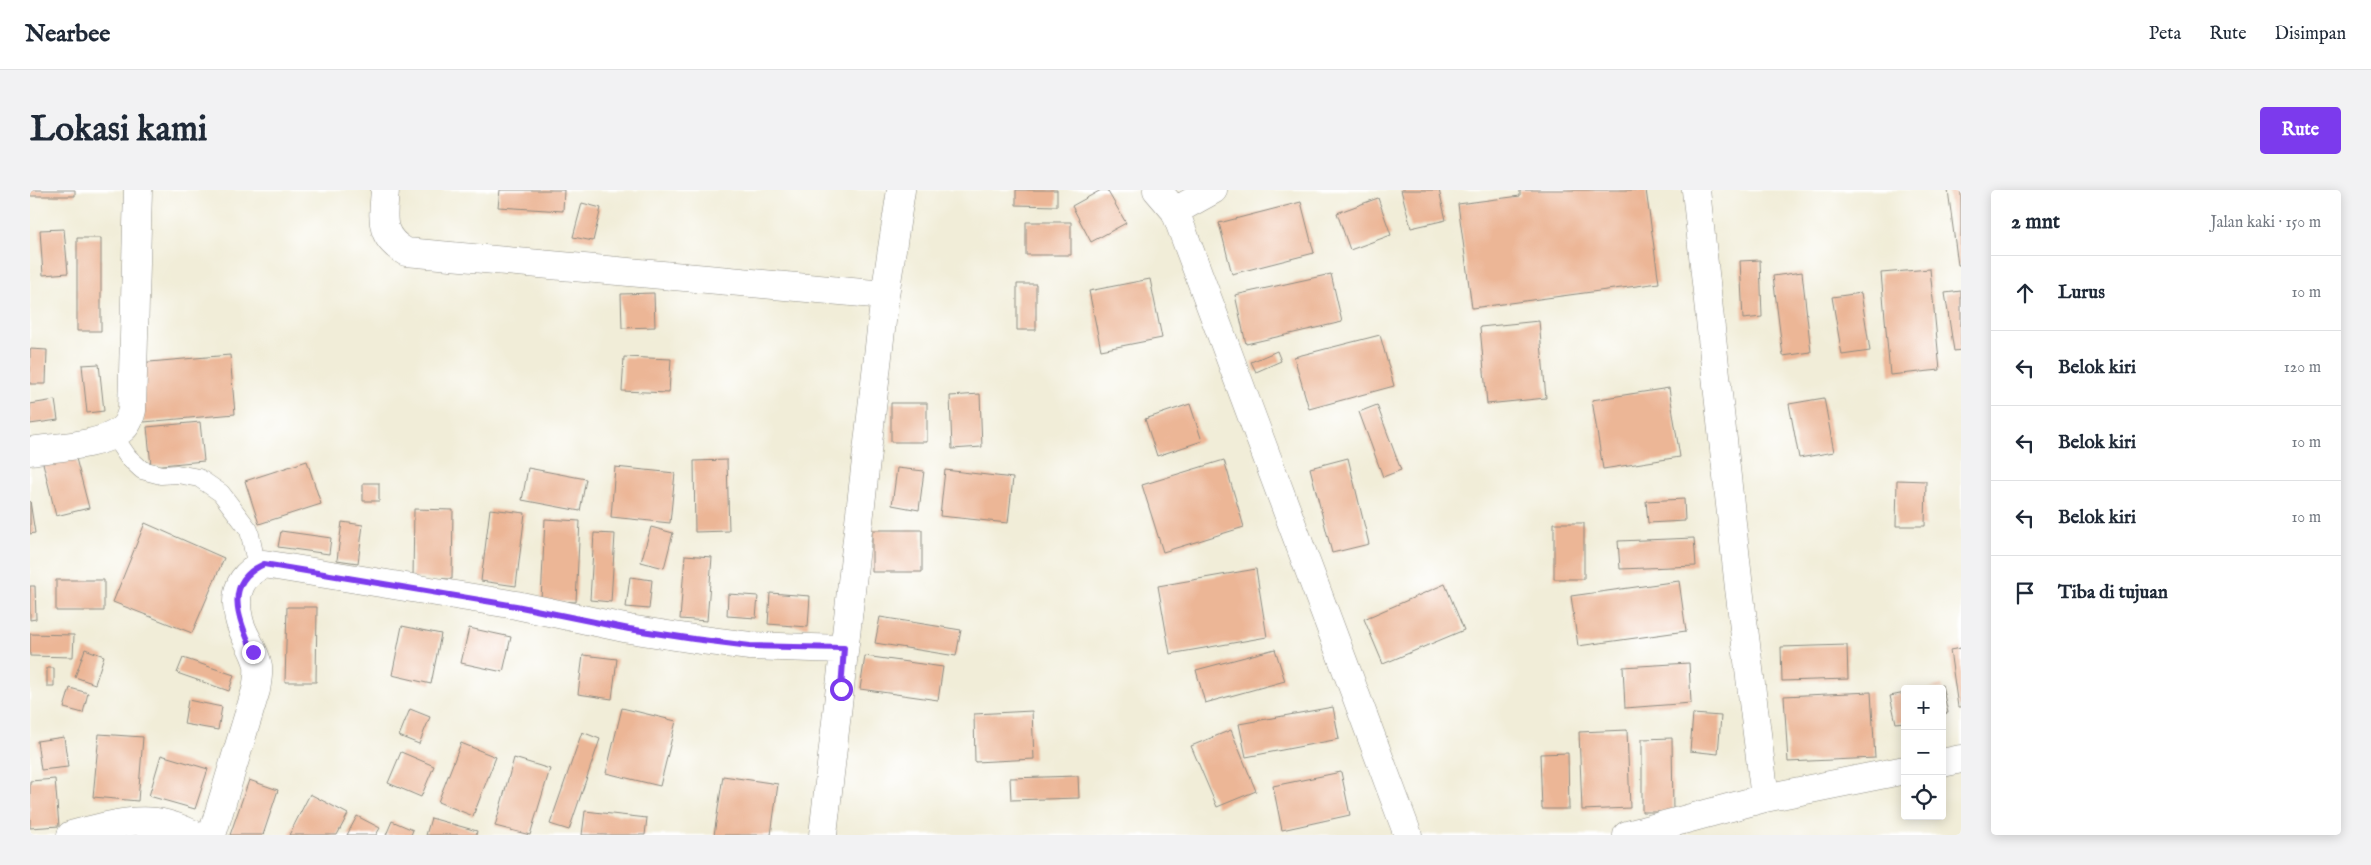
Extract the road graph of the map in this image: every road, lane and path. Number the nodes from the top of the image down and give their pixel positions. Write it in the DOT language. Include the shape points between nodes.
graph roads {
  1 [pos="138,190"];
  2 [pos="385,190"];
  3 [pos="901,190"];
  4 [pos="1157,190"];
  5 [pos="1213,190"];
  6 [pos="1696,190"];
  7 [pos="1175,212"];
  8 [pos="884,295"];
  9 [pos="113,435"];
  10 [pos="30,451"];
  11 [pos="257,567"];
  12 [pos="844,648"];
  13 [pos="1961,759"];
  14 [pos="1946,762"];
  15 [pos="1901,771"];
  16 [pos="1765,798"];
  17 [pos="72,835"];
  18 [pos="196,835"];
  19 [pos="212,835"];
  20 [pos="824,835"];
  21 [pos="1408,835"];
  22 [pos="1626,835"];
  1 -- 9 [label="street" via="132,410 128,422"];
  2 -- 8 [label="street" via="382,219 385,232 406,252"];
  3 -- 8 [label="street"];
  4 -- 7 [label="street"];
  5 -- 7 [label="street"];
  6 -- 16 [label="street"];
  7 -- 21 [label="street"];
  8 -- 12 [label="street"];
  9 -- 10 [label="street"];
  9 -- 11 [label="lane" via="128,458 142,470 199,478 221,493 249,530"];
  11 -- 12 [label="street" via="264,564 290,567 694,639 750,646"];
  11 -- 19 [label="street" via="241,582 238,600 239,620 258,667 256,690"];
  12 -- 20 [label="street"];
  13 -- 14 [label="street"];
  15 -- 16 [label="street"];
  16 -- 22 [label="street"];
  17 -- 18 [label="street" via="111,825 142,822 165,824"];
}
